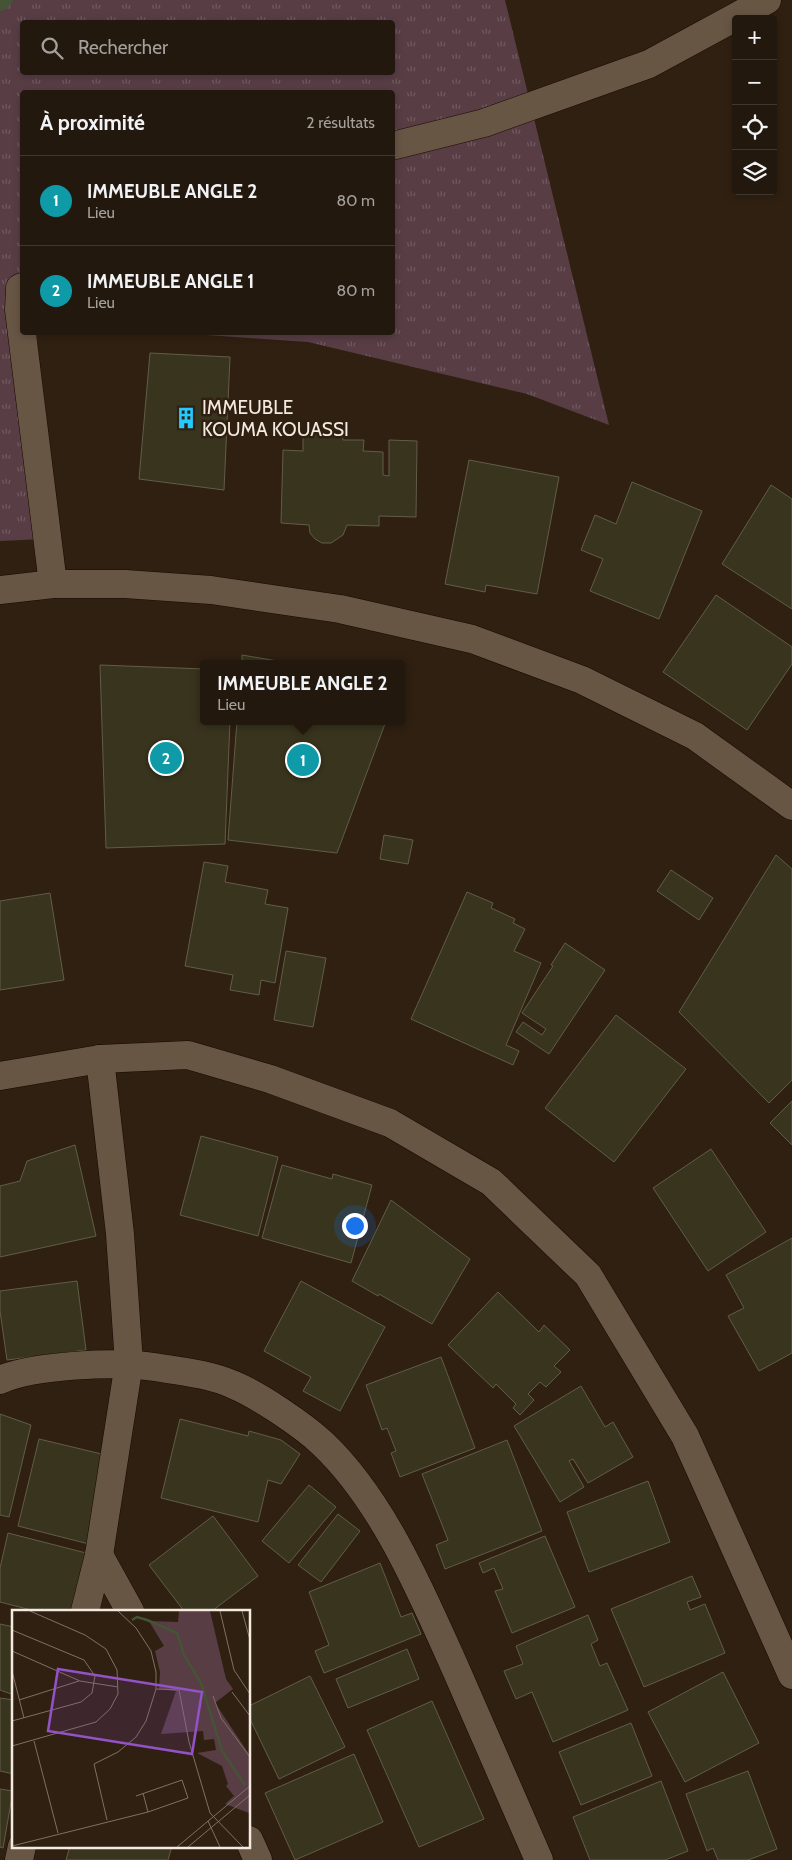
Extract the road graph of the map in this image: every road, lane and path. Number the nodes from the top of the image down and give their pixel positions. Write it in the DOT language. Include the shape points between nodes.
graph roads {
  1 [pos="767,0"];
  2 [pos="395,145"];
  3 [pos="20,288"];
  4 [pos="20,318"];
  5 [pos="22,335"];
  6 [pos="53,584"];
  7 [pos="0,590"];
  8 [pos="792,806"];
  9 [pos="100,1059"];
  10 [pos="0,1076"];
  11 [pos="129,1363"];
  12 [pos="0,1380"];
  13 [pos="100,1555"];
  14 [pos="85,1610"];
  15 [pos="129,1610"];
  16 [pos="792,1675"];
  17 [pos="250,1842"];
  18 [pos="258,1860"];
  19 [pos="539,1860"];
  1 -- 2 [label="street" via="649,64 484,123"];
  3 -- 4 [label="street"];
  5 -- 6 [label="street"];
  6 -- 7 [label="street"];
  6 -- 8 [label="street" via="125,584 211,590 340,609 472,639 582,680 695,736"];
  9 -- 10 [label="street"];
  9 -- 11 [label="street" via="120,1234"];
  9 -- 16 [label="street" via="188,1056 270,1079 390,1123 491,1182 588,1275 685,1436"];
  11 -- 12 [label="street" via="66,1367"];
  11 -- 13 [label="street"];
  11 -- 19 [label="street" via="180,1371 234,1385 322,1443 370,1499 423,1596"];
  13 -- 14 [label="street"];
  13 -- 15 [label="street"];
  17 -- 18 [label="street"];
}
